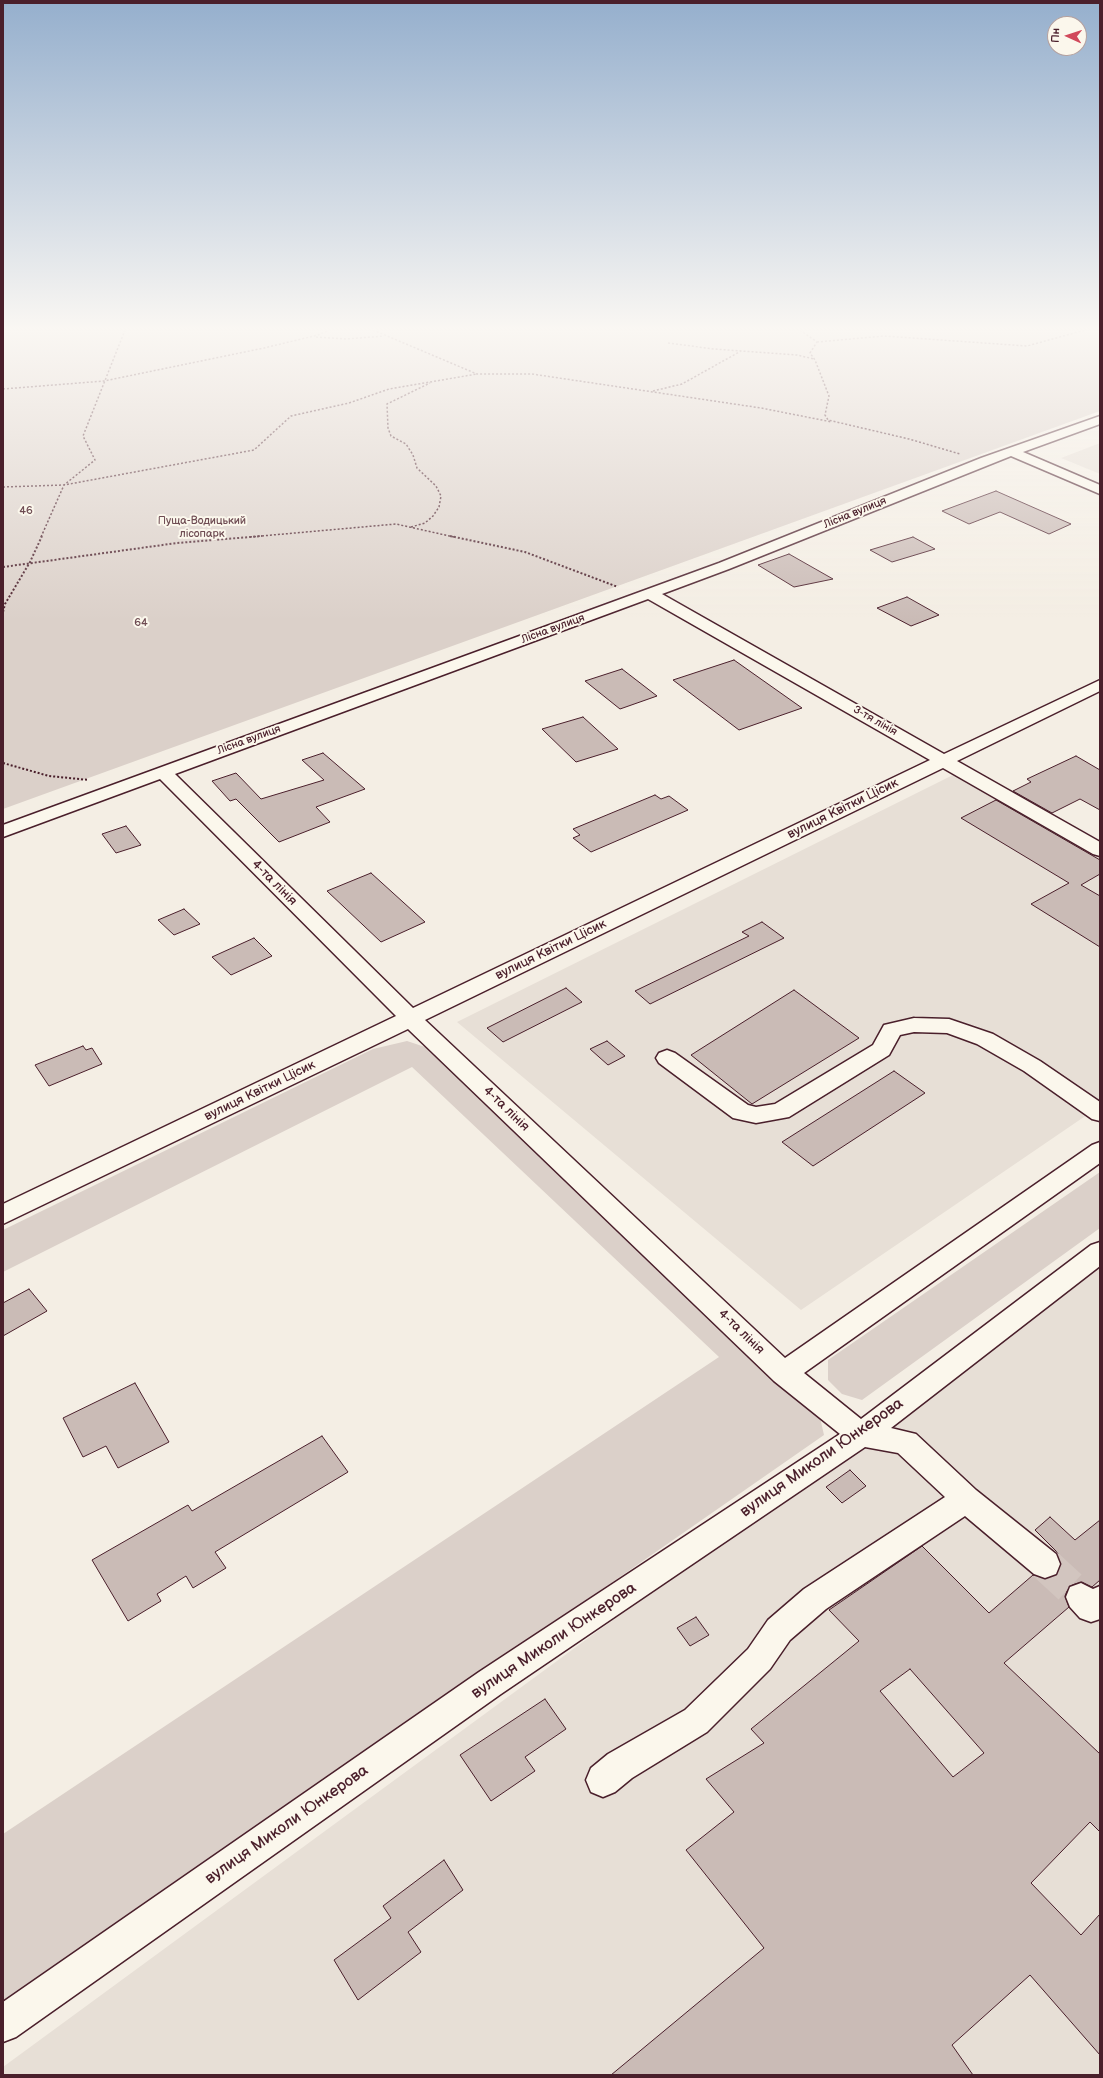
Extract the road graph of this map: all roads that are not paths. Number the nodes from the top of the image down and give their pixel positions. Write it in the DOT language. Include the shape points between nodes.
graph roads {
  1 [pos="1081,427"];
  2 [pos="1012,452"];
  3 [pos="1100,490"];
  4 [pos="649,593"];
  5 [pos="1100,685"];
  6 [pos="944,760"];
  7 [pos="162,772"];
  8 [pos="3,831"];
  9 [pos="1100,850"];
  10 [pos="410,1018"];
  11 [pos="667,1058"];
  12 [pos="1100,1113"];
  13 [pos="1100,1151"];
  14 [pos="3,1215"];
  15 [pos="1100,1252"];
  16 [pos="784,1373"];
  17 [pos="861,1435"];
  18 [pos="966,1499"];
  19 [pos="1046,1564"];
  20 [pos="603,1780"];
  21 [pos="3,2024"];
  1 -- 2 [label="street, Лісна вулиця"];
  2 -- 3 [label="street"];
  2 -- 4 [label="street, Лісна вулиця"];
  4 -- 6 [label="street, 3-тя лінія"];
  4 -- 7 [label="street, Лісна вулиця"];
  5 -- 6 [label="street, вулиця Квітки Цісик"];
  6 -- 9 [label="street, 3-тя лінія"];
  6 -- 10 [label="street, вулиця Квітки Цісик"];
  7 -- 8 [label="street, Лісна вулиця"];
  7 -- 10 [label="street, 4-та лінія"];
  10 -- 14 [label="street, вулиця Квітки Цісик"];
  10 -- 16 [label="street, 4-та лінія"];
  11 -- 12 [label="street" via="741,1112 756,1115 781,1112 881,1050 892,1030 914,1025 949,1026 985,1039 1032,1066"];
  13 -- 16 [label="street"];
  15 -- 17 [label="street, вулиця Миколи Юнкерова"];
  16 -- 17 [label="street, 4-та лінія"];
  17 -- 18 [label="street" via="906,1442"];
  17 -- 21 [label="street, вулиця Миколи Юнкерова" via="490,1683"];
  18 -- 19 [label="street"];
  18 -- 20 [label="street" via="815,1599 779,1630 758,1659 696,1721 620,1766"];
}
